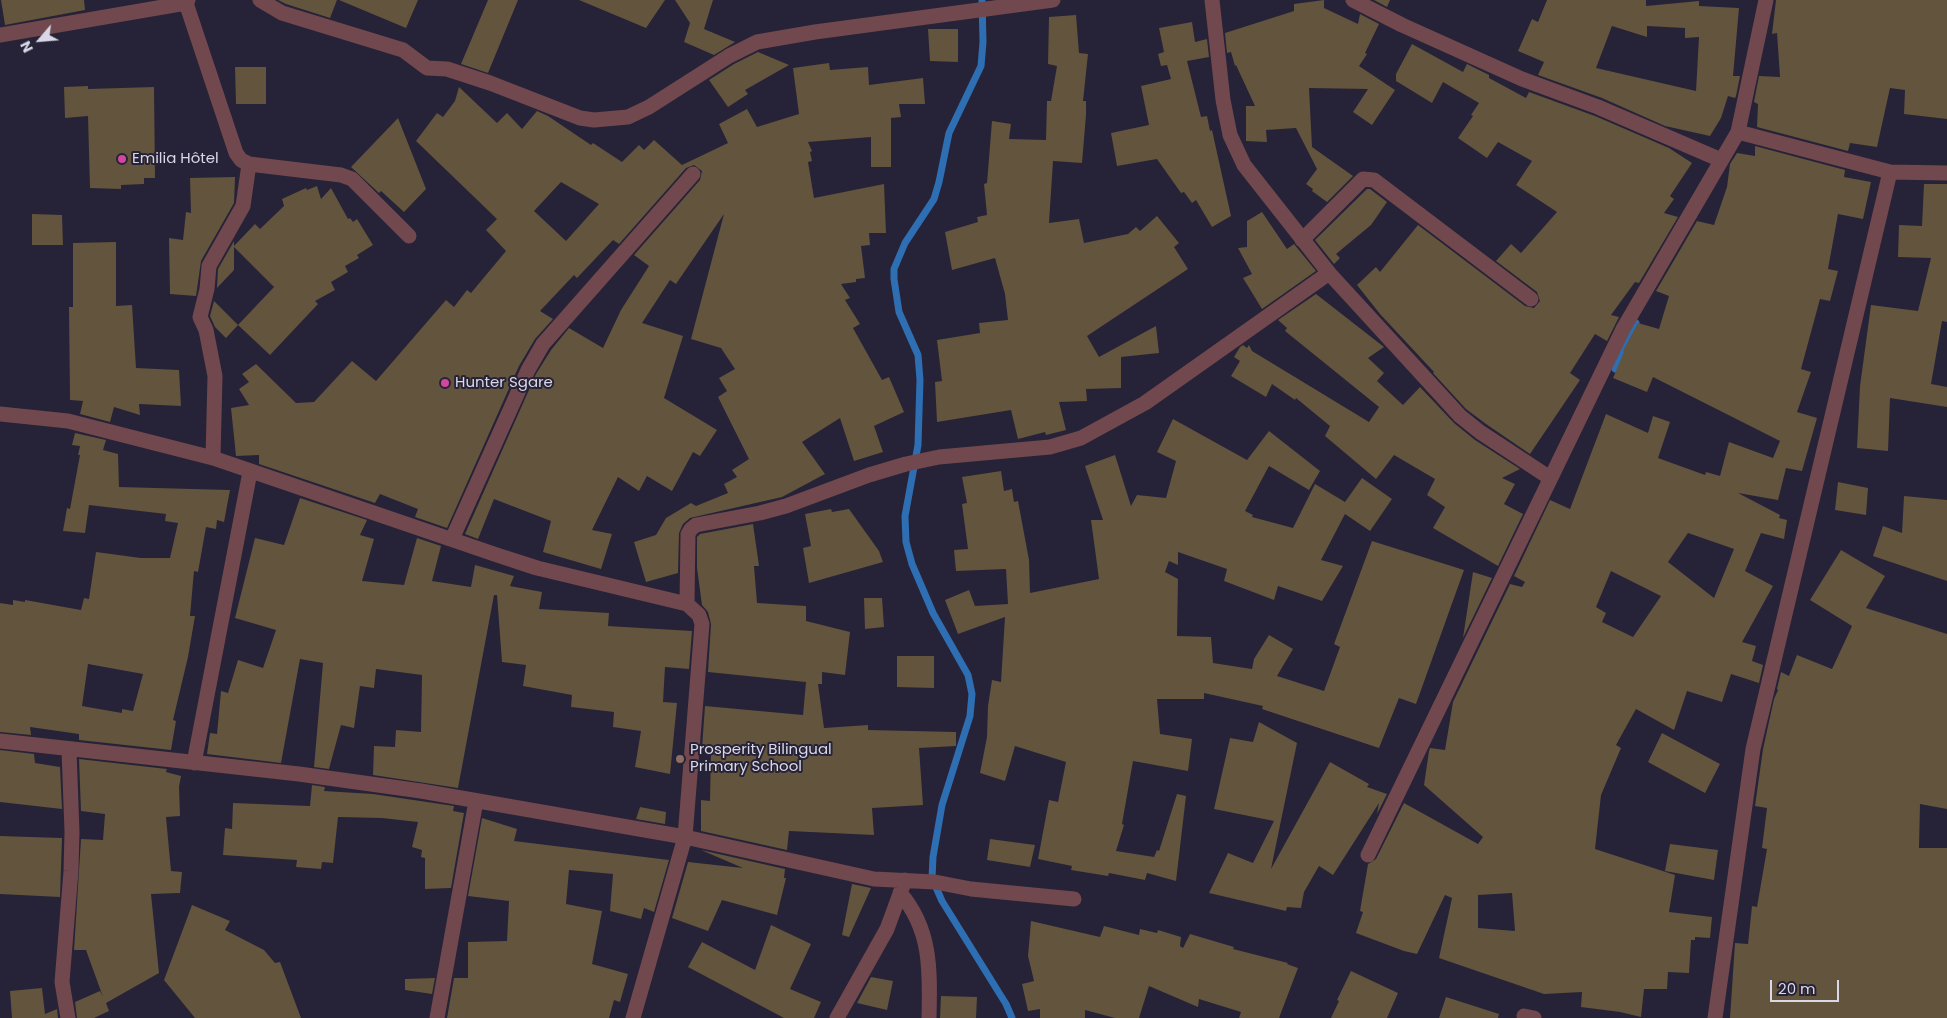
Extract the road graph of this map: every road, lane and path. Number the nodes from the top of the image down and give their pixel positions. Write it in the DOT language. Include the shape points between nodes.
graph roads {
  1 [pos="260,0"];
  2 [pos="1053,0"];
  3 [pos="1212,0"];
  4 [pos="1353,0"];
  5 [pos="1766,0"];
  6 [pos="187,1"];
  7 [pos="0,35"];
  8 [pos="1738,132"];
  9 [pos="1721,160"];
  10 [pos="249,164"];
  11 [pos="1890,172"];
  12 [pos="1947,173"];
  13 [pos="694,174"];
  14 [pos="409,236"];
  15 [pos="1302,240"];
  16 [pos="1329,273"];
  17 [pos="1531,299"];
  18 [pos="0,414"];
  19 [pos="213,458"];
  20 [pos="250,472"];
  21 [pos="1550,478"];
  22 [pos="452,539"];
  23 [pos="687,604"];
  24 [pos="0,741"];
  25 [pos="70,750"];
  26 [pos="194,763"];
  27 [pos="476,801"];
  28 [pos="685,836"];
  29 [pos="1368,855"];
  30 [pos="903,887"];
  31 [pos="1074,899"];
  32 [pos="68,1018"];
  33 [pos="437,1018"];
  34 [pos="633,1018"];
  35 [pos="837,1018"];
  36 [pos="929,1018"];
  37 [pos="1715,1018"];
  1 -- 2 [label="street" via="282,13 403,50 427,68 447,69 580,118 594,120 628,117 649,107 757,42"];
  3 -- 15 [label="street" via="1230,135 1244,165"];
  4 -- 9 [label="street" via="1514,76"];
  5 -- 8 [label="street"];
  6 -- 7 [label="street"];
  6 -- 10 [label="street" via="236,153"];
  8 -- 9 [label="street"];
  8 -- 11 [label="street"];
  9 -- 21 [label="street" via="1623,329"];
  10 -- 14 [label="street" via="352,179"];
  10 -- 19 [label="street" via="243,206 209,266 200,317 206,330 215,376"];
  11 -- 12 [label="street"];
  11 -- 37 [label="street" via="1753,749"];
  13 -- 22 [label="street" via="543,344 528,370"];
  15 -- 16 [label="street"];
  15 -- 17 [label="street" via="1363,179 1374,180"];
  16 -- 21 [label="street" via="1460,416"];
  16 -- 23 [label="street" via="1145,403 1081,438 1050,446 939,457 906,464 786,506 696,525 688,534"];
  18 -- 19 [label="street" via="68,421"];
  19 -- 20 [label="street"];
  20 -- 22 [label="street"];
  20 -- 26 [label="street"];
  21 -- 29 [label="street"];
  22 -- 23 [label="street" via="537,568"];
  23 -- 28 [label="street" via="699,615 702,624"];
  24 -- 25 [label="street"];
  25 -- 26 [label="street"];
  25 -- 32 [label="street" via="71,871 62,982"];
  26 -- 27 [label="street" via="300,774"];
  27 -- 28 [label="street"];
  27 -- 33 [label="street"];
  28 -- 30 [label="street"];
  28 -- 34 [label="street"];
  30 -- 31 [label="street" via="935,882 971,889"];
  30 -- 35 [label="street" via="887,929"];
  30 -- 36 [label="street" via="923,931 930,985"];
}
